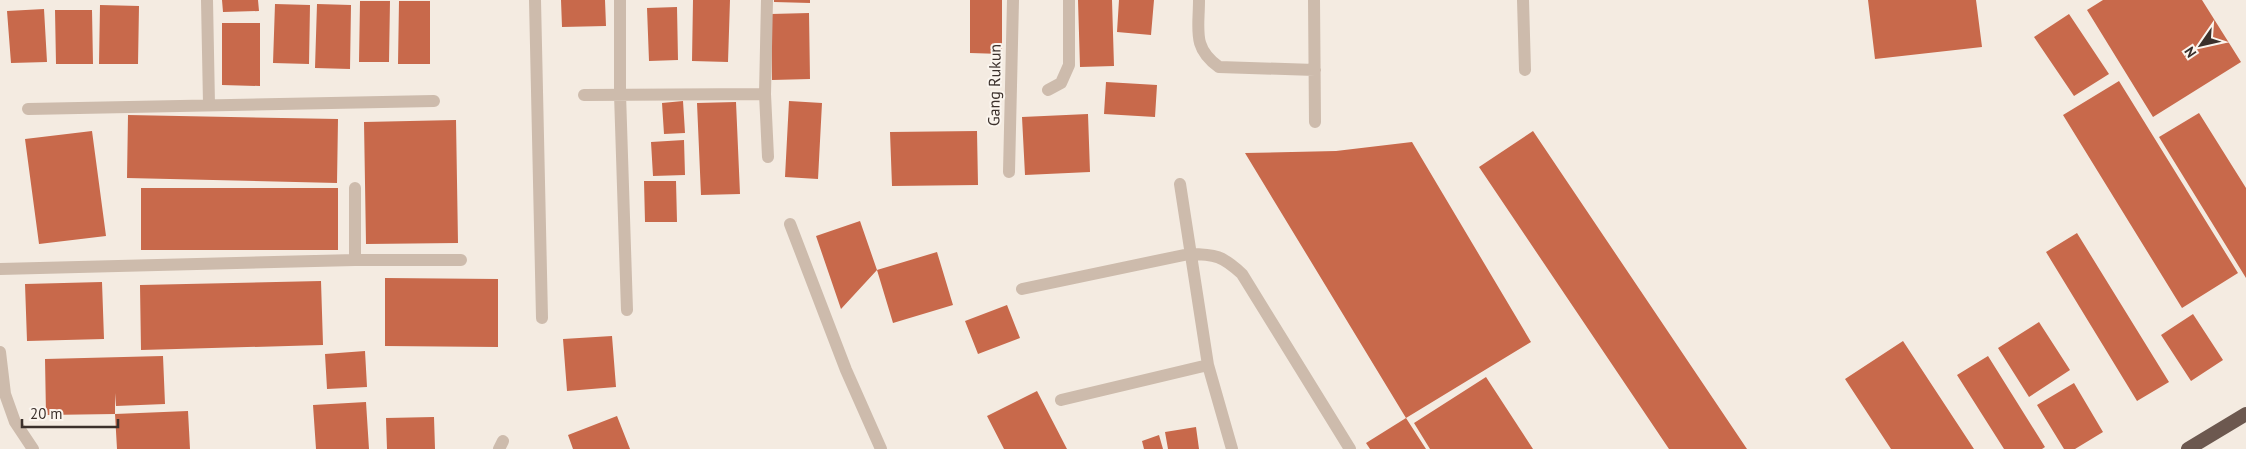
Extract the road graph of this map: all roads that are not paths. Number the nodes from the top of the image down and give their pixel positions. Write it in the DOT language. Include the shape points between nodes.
graph roads {
  1 [pos="207,0"];
  2 [pos="535,0"];
  3 [pos="620,0"];
  4 [pos="767,0"];
  5 [pos="1013,0"];
  6 [pos="1069,0"];
  7 [pos="1199,0"];
  8 [pos="1314,0"];
  9 [pos="1523,0"];
  10 [pos="1315,70"];
  11 [pos="1525,70"];
  12 [pos="1048,90"];
  13 [pos="620,94"];
  14 [pos="765,94"];
  15 [pos="584,95"];
  16 [pos="434,101"];
  17 [pos="209,104"];
  18 [pos="28,109"];
  19 [pos="1315,122"];
  20 [pos="768,157"];
  21 [pos="1009,172"];
  22 [pos="1180,184"];
  23 [pos="355,188"];
  24 [pos="790,224"];
  25 [pos="1189,254"];
  26 [pos="355,260"];
  27 [pos="461,260"];
  28 [pos="0,269"];
  29 [pos="1022,289"];
  30 [pos="627,310"];
  31 [pos="542,318"];
  32 [pos="0,352"];
  33 [pos="1208,365"];
  34 [pos="1062,400"];
  35 [pos="2246,414"];
  36 [pos="33,449"];
  37 [pos="881,449"];
  38 [pos="1232,449"];
  39 [pos="1350,449"];
  40 [pos="2188,449"];
  1 -- 17 [label="street"];
  2 -- 31 [label="street"];
  3 -- 13 [label="street"];
  4 -- 14 [label="street"];
  5 -- 21 [label="street, Gang Rukun"];
  6 -- 12 [label="street" via="1070,66 1061,83"];
  7 -- 10 [label="street" via="1199,45 1207,58 1219,67"];
  8 -- 10 [label="street"];
  9 -- 11 [label="street"];
  10 -- 19 [label="street"];
  13 -- 14 [label="street"];
  13 -- 15 [label="street"];
  13 -- 30 [label="street"];
  14 -- 20 [label="street"];
  16 -- 17 [label="street"];
  17 -- 18 [label="street"];
  22 -- 25 [label="street"];
  23 -- 26 [label="street"];
  24 -- 37 [label="street" via="846,370"];
  25 -- 29 [label="street"];
  25 -- 33 [label="street"];
  25 -- 39 [label="street" via="1212,254 1228,260 1242,274"];
  26 -- 27 [label="street"];
  26 -- 28 [label="street"];
  32 -- 36 [label="street" via="8,403 15,422"];
  33 -- 34 [label="street"];
  33 -- 38 [label="street"];
  35 -- 40 [label="highway"];
}
